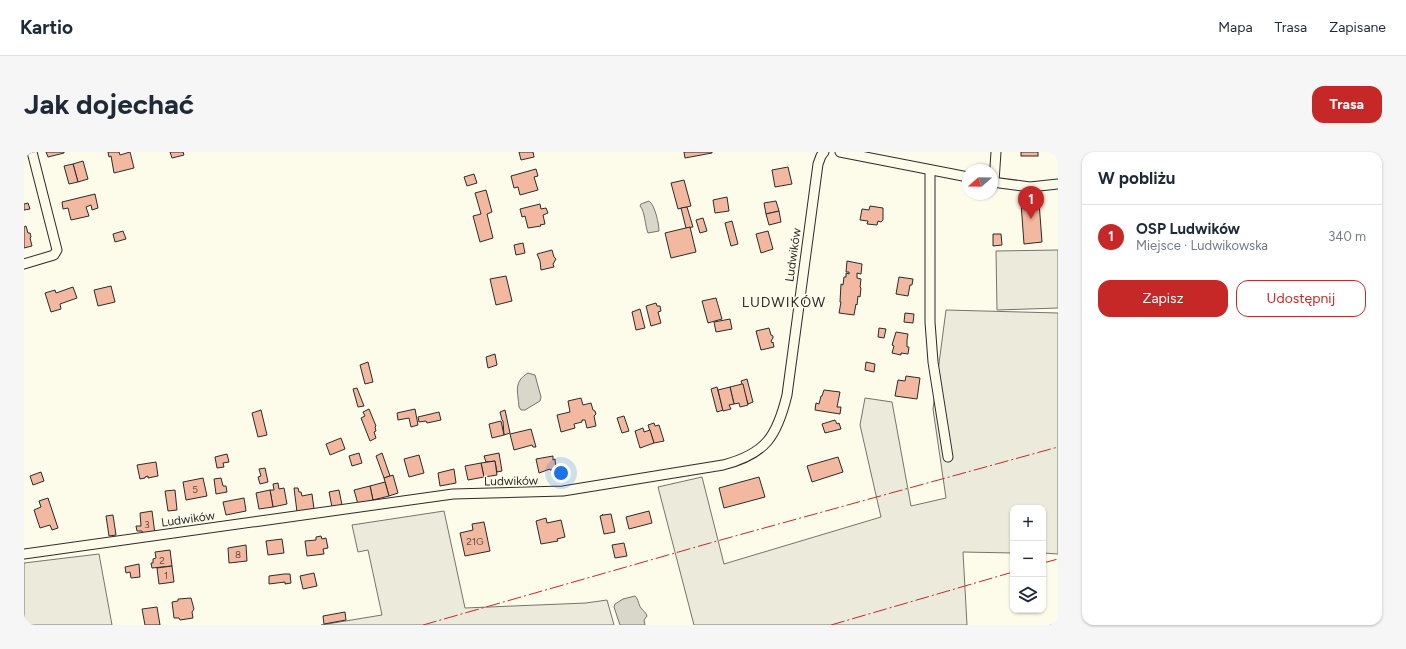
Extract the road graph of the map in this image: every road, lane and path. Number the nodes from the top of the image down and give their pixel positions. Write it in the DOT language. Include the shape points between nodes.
graph roads {
  1 [pos="32,152"];
  2 [pos="824,152"];
  3 [pos="840,152"];
  4 [pos="996,152"];
  5 [pos="995,164"];
  6 [pos="930,170"];
  7 [pos="962,176"];
  8 [pos="998,183"];
  9 [pos="1058,184"];
  10 [pos="24,264"];
  11 [pos="948,457"];
  12 [pos="24,554"];
  1 -- 10 [label="street" via="57,250 54,255"];
  2 -- 12 [label="street, Ludwików" via="818,164 784,406 770,438 751,455 722,465 563,491 453,494"];
  3 -- 6 [label="street"];
  4 -- 5 [label="street"];
  6 -- 7 [label="street"];
  6 -- 11 [label="street" via="930,322 933,362"];
  8 -- 9 [label="street" via="1030,187"];
}
